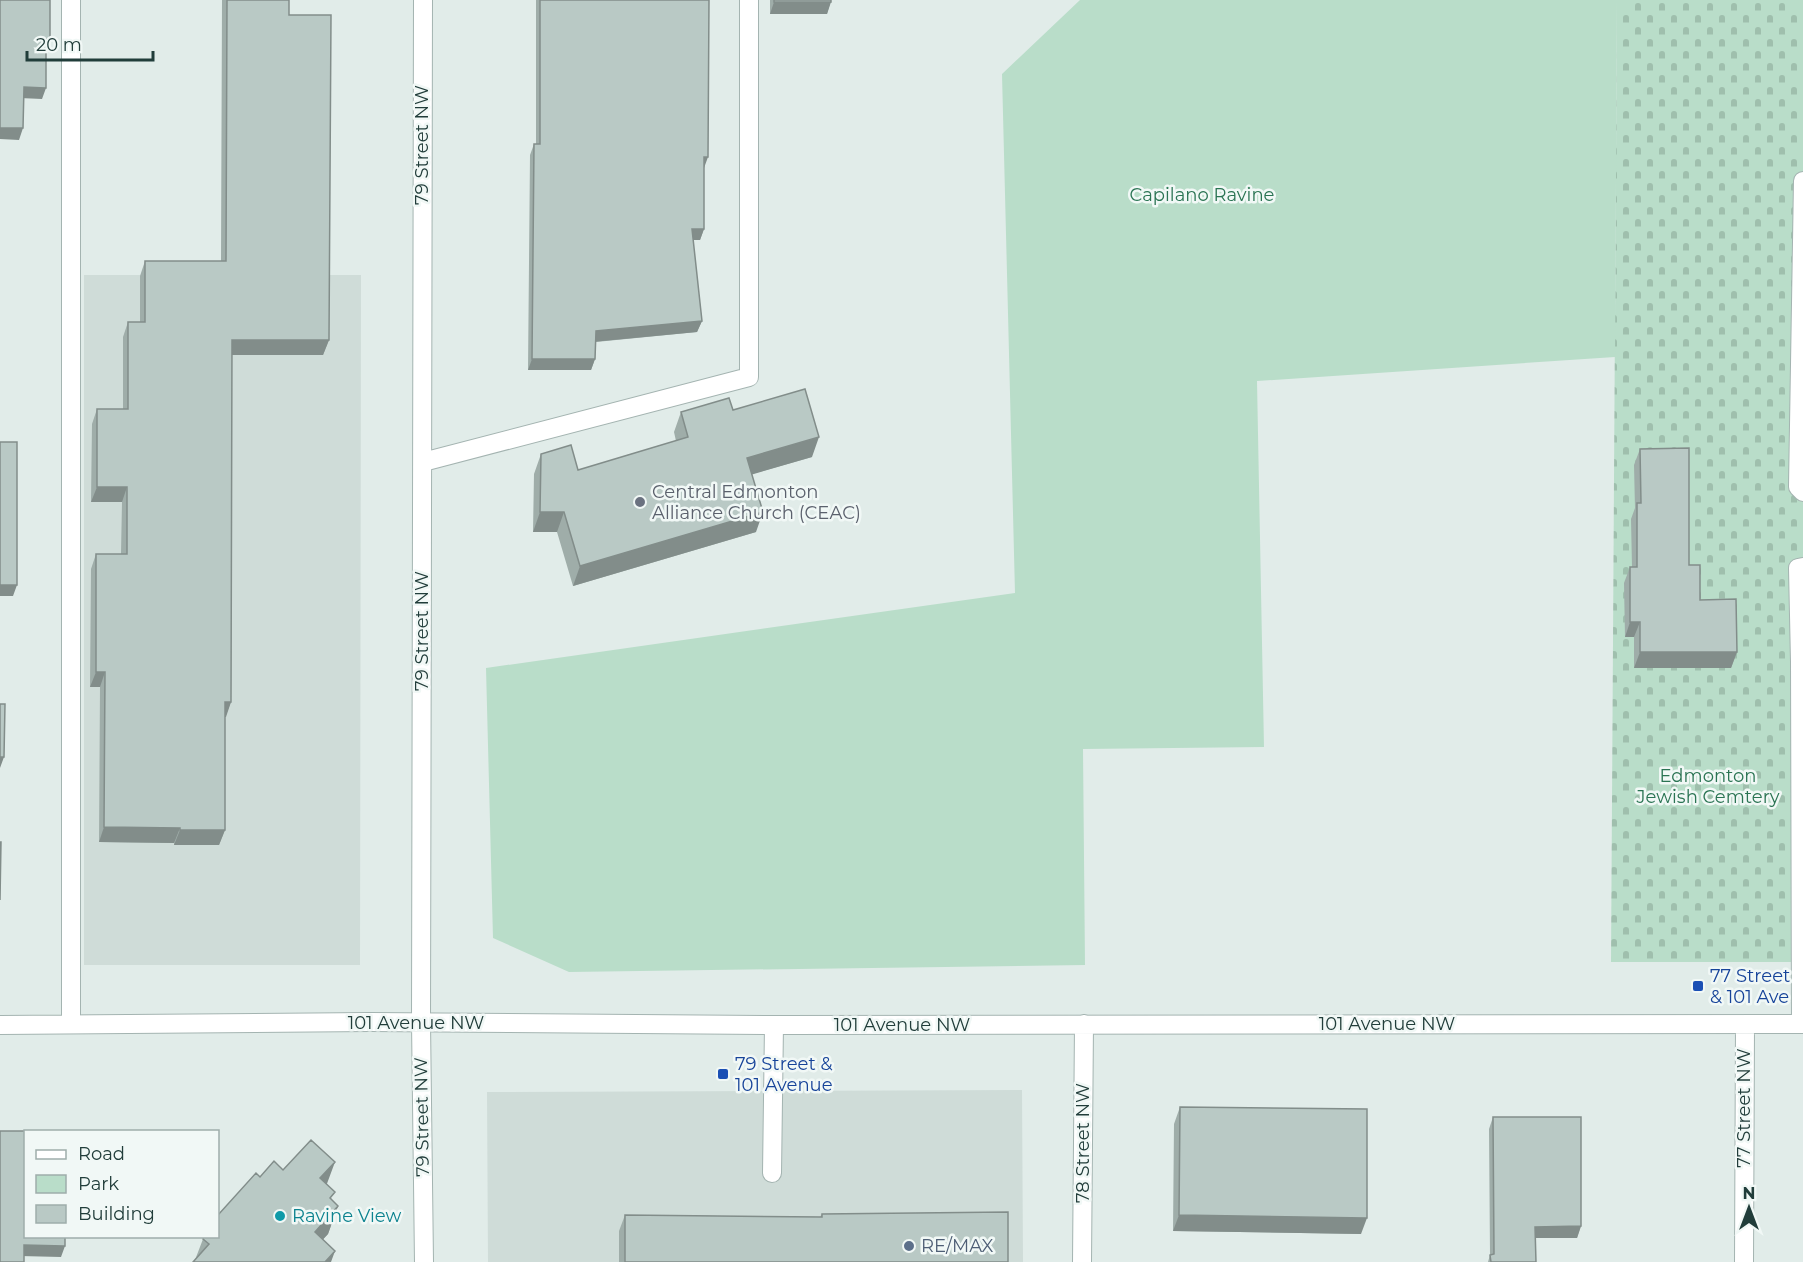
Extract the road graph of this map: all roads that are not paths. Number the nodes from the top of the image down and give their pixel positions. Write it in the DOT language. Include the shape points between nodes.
graph roads {
  1 [pos="71,0"];
  2 [pos="423,0"];
  3 [pos="750,0"];
  4 [pos="1803,181"];
  5 [pos="423,462"];
  6 [pos="1803,492"];
  7 [pos="1803,567"];
  8 [pos="1801,662"];
  9 [pos="421,1022"];
  10 [pos="71,1024"];
  11 [pos="1084,1024"];
  12 [pos="1802,1024"];
  13 [pos="0,1025"];
  14 [pos="774,1025"];
  15 [pos="1744,1026"];
  16 [pos="772,1173"];
  17 [pos="424,1262"];
  18 [pos="1082,1262"];
  19 [pos="1744,1262"];
  1 -- 10 [label="street"];
  2 -- 5 [label="street, 79 Street NW"];
  3 -- 5 [label="street" via="750,378"];
  4 -- 6 [label="street" via="1798,487"];
  5 -- 9 [label="street, 79 Street NW"];
  7 -- 8 [label="street" via="1798,568"];
  8 -- 12 [label="street"];
  9 -- 10 [label="street, 101 Avenue NW"];
  9 -- 14 [label="street, 101 Avenue NW"];
  9 -- 17 [label="street, 79 Street NW"];
  10 -- 13 [label="street, 101 Avenue NW"];
  11 -- 14 [label="street, 101 Avenue NW"];
  11 -- 15 [label="street, 101 Avenue NW"];
  11 -- 18 [label="street, 78 Street NW"];
  12 -- 15 [label="street, 101 Avenue NW"];
  14 -- 16 [label="street"];
  15 -- 19 [label="street, 77 Street NW"];
}
